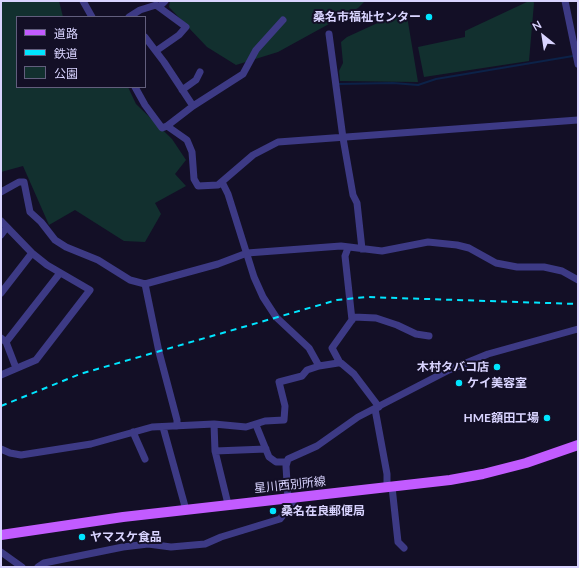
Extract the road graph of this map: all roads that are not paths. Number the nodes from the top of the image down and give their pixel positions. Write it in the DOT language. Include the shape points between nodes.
graph roads {
  1 [pos="83,1"];
  2 [pos="165,1"];
  3 [pos="565,1"];
  4 [pos="159,7"];
  5 [pos="91,16"];
  6 [pos="131,16"];
  7 [pos="283,20"];
  8 [pos="329,34"];
  9 [pos="146,39"];
  10 [pos="156,51"];
  11 [pos="578,64"];
  12 [pos="200,72"];
  13 [pos="136,88"];
  14 [pos="182,90"];
  15 [pos="193,106"];
  16 [pos="578,120"];
  17 [pos="167,126"];
  18 [pos="343,138"];
  19 [pos="222,182"];
  20 [pos="1,192"];
  21 [pos="1,221"];
  22 [pos="7,227"];
  23 [pos="1,235"];
  24 [pos="348,248"];
  25 [pos="362,249"];
  26 [pos="247,253"];
  27 [pos="32,254"];
  28 [pos="60,273"];
  29 [pos="578,280"];
  30 [pos="145,284"];
  31 [pos="1,293"];
  32 [pos="352,320"];
  33 [pos="578,328"];
  34 [pos="429,336"];
  35 [pos="4,340"];
  36 [pos="340,363"];
  37 [pos="319,366"];
  38 [pos="16,368"];
  39 [pos="1,375"];
  40 [pos="377,408"];
  41 [pos="214,424"];
  42 [pos="256,425"];
  43 [pos="177,426"];
  44 [pos="163,427"];
  45 [pos="133,432"];
  46 [pos="578,445"];
  47 [pos="1,449"];
  48 [pos="266,449"];
  49 [pos="215,452"];
  50 [pos="145,459"];
  51 [pos="288,462"];
  52 [pos="389,488"];
  53 [pos="291,498"];
  54 [pos="228,504"];
  55 [pos="186,510"];
  56 [pos="1,536"];
  57 [pos="404,548"];
  58 [pos="1,552"];
  59 [pos="22,567"];
  60 [pos="38,567"];
  1 -- 5 [label="street"];
  2 -- 4 [label="street"];
  3 -- 11 [label="street"];
  4 -- 6 [label="street" via="152,6"];
  4 -- 10 [label="street" via="186,27"];
  7 -- 15 [label="street" via="256,50 243,74"];
  8 -- 18 [label="street"];
  9 -- 10 [label="street"];
  10 -- 14 [label="street"];
  12 -- 14 [label="street" via="196,80"];
  13 -- 17 [label="street" via="162,128"];
  14 -- 15 [label="street"];
  15 -- 17 [label="street"];
  16 -- 18 [label="street"];
  17 -- 19 [label="street" via="187,140 192,152 195,183 198,186 214,186"];
  18 -- 19 [label="street" via="278,142 253,155"];
  18 -- 25 [label="street" via="357,202"];
  19 -- 26 [label="street"];
  20 -- 30 [label="street" via="24,182 30,212 55,240 98,260 130,280"];
  21 -- 22 [label="street"];
  22 -- 23 [label="street"];
  22 -- 27 [label="street"];
  24 -- 25 [label="street"];
  24 -- 26 [label="street" via="341,246"];
  24 -- 32 [label="street" via="345,256"];
  25 -- 29 [label="street" via="382,251 428,242 457,245 469,248 496,263 554,269"];
  26 -- 30 [label="street"];
  26 -- 37 [label="street" via="257,284 270,310 309,348"];
  27 -- 28 [label="street"];
  27 -- 31 [label="street"];
  28 -- 35 [label="street"];
  28 -- 38 [label="street" via="90,290 36,360"];
  30 -- 43 [label="street"];
  32 -- 34 [label="street" via="354,317 376,318 416,334"];
  32 -- 36 [label="street" via="332,348"];
  33 -- 40 [label="street" via="488,354 449,370"];
  35 -- 38 [label="street"];
  36 -- 37 [label="street"];
  36 -- 40 [label="street" via="361,382"];
  37 -- 42 [label="street" via="307,370 302,376 279,382 285,406 284,420 265,421"];
  38 -- 39 [label="street"];
  40 -- 51 [label="street" via="358,417 317,446 288,459"];
  40 -- 52 [label="street"];
  41 -- 42 [label="street"];
  41 -- 43 [label="street"];
  41 -- 49 [label="street"];
  42 -- 48 [label="street"];
  43 -- 44 [label="street"];
  44 -- 45 [label="street"];
  44 -- 55 [label="street"];
  45 -- 47 [label="street" via="91,444 21,455 10,454"];
  45 -- 50 [label="street"];
  46 -- 52 [label="main road, 星川西別所線" via="526,463 483,474"];
  48 -- 49 [label="street"];
  48 -- 51 [label="street" via="269,457 276,462"];
  49 -- 54 [label="street"];
  51 -- 53 [label="street"];
  52 -- 53 [label="main road, 星川西別所線"];
  52 -- 57 [label="street" via="398,542"];
  53 -- 54 [label="main road, 星川西別所線"];
  53 -- 60 [label="street" via="293,503 280,519 205,544 171,547 148,544 123,546 44,563"];
  54 -- 55 [label="main road, 星川西別所線"];
  55 -- 56 [label="main road, 星川西別所線"];
  58 -- 59 [label="street"];
}
